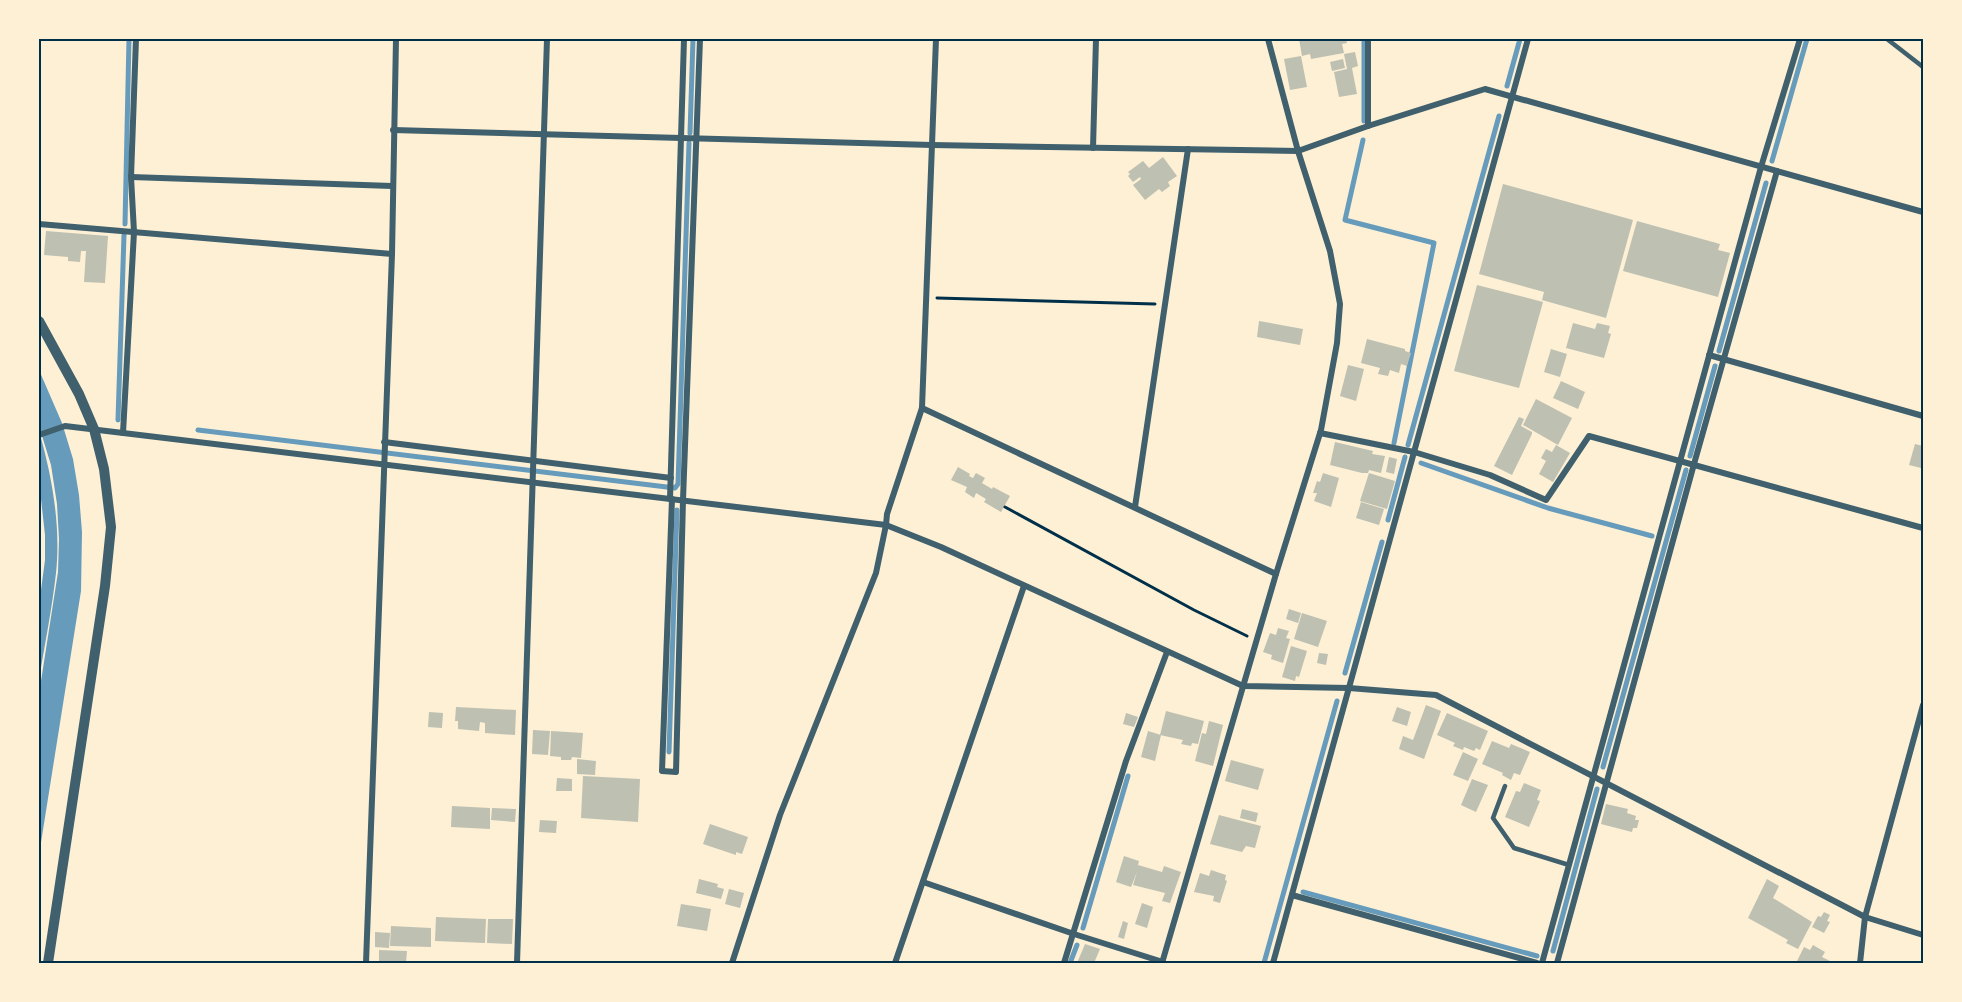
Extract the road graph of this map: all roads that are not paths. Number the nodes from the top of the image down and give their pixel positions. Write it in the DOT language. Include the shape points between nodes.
graph roads {
  1 [pos="136,39"];
  2 [pos="396,39"];
  3 [pos="547,39"];
  4 [pos="684,39"];
  5 [pos="700,39"];
  6 [pos="936,39"];
  7 [pos="1096,39"];
  8 [pos="1268,39"];
  9 [pos="1368,39"];
  10 [pos="1528,39"];
  11 [pos="1800,39"];
  12 [pos="1887,39"];
  13 [pos="1923,67"];
  14 [pos="1512,98"];
  15 [pos="1368,126"];
  16 [pos="393,130"];
  17 [pos="544,134"];
  18 [pos="681,137"];
  19 [pos="697,138"];
  20 [pos="932,145"];
  21 [pos="1093,148"];
  22 [pos="1188,149"];
  23 [pos="1298,151"];
  24 [pos="1761,167"];
  25 [pos="1777,171"];
  26 [pos="131,177"];
  27 [pos="392,186"];
  28 [pos="1923,212"];
  29 [pos="39,224"];
  30 [pos="134,232"];
  31 [pos="392,254"];
  32 [pos="39,321"];
  33 [pos="1709,355"];
  34 [pos="1723,359"];
  35 [pos="922,408"];
  36 [pos="1923,416"];
  37 [pos="94,429"];
  38 [pos="123,433"];
  39 [pos="1320,433"];
  40 [pos="39,435"];
  41 [pos="384,444"];
  42 [pos="1414,452"];
  43 [pos="383,461"];
  44 [pos="1681,461"];
  45 [pos="534,463"];
  46 [pos="1694,464"];
  47 [pos="533,479"];
  48 [pos="671,481"];
  49 [pos="671,497"];
  50 [pos="683,500"];
  51 [pos="1135,507"];
  52 [pos="886,525"];
  53 [pos="1923,528"];
  54 [pos="1276,574"];
  55 [pos="1024,586"];
  56 [pos="1167,652"];
  57 [pos="1243,686"];
  58 [pos="1349,688"];
  59 [pos="1923,705"];
  60 [pos="1593,776"];
  61 [pos="1606,783"];
  62 [pos="1505,786"];
  63 [pos="1569,865"];
  64 [pos="923,882"];
  65 [pos="1292,895"];
  66 [pos="1865,917"];
  67 [pos="1074,934"];
  68 [pos="1923,935"];
  69 [pos="1162,962"];
  70 [pos="48,963"];
  71 [pos="366,963"];
  72 [pos="517,963"];
  73 [pos="732,963"];
  74 [pos="895,963"];
  75 [pos="1064,963"];
  76 [pos="1273,963"];
  77 [pos="1537,963"];
  78 [pos="1542,963"];
  79 [pos="1557,963"];
  80 [pos="1860,963"];
  1 -- 26 [label="street"];
  2 -- 16 [label="street"];
  3 -- 17 [label="street"];
  4 -- 18 [label="street"];
  5 -- 19 [label="street"];
  6 -- 20 [label="street"];
  7 -- 21 [label="street"];
  8 -- 23 [label="street"];
  9 -- 15 [label="street"];
  10 -- 14 [label="street"];
  11 -- 24 [label="street"];
  12 -- 13 [label="lane"];
  14 -- 15 [label="street" via="1485,89"];
  14 -- 24 [label="street"];
  14 -- 42 [label="street"];
  15 -- 23 [label="street"];
  16 -- 17 [label="street"];
  16 -- 27 [label="street"];
  17 -- 18 [label="street"];
  17 -- 45 [label="street"];
  18 -- 19 [label="street"];
  18 -- 48 [label="street"];
  19 -- 20 [label="street"];
  19 -- 50 [label="street"];
  20 -- 21 [label="street"];
  20 -- 35 [label="street"];
  21 -- 22 [label="street"];
  22 -- 23 [label="street"];
  22 -- 51 [label="street"];
  23 -- 39 [label="street" via="1330,251 1340,304 1337,343"];
  24 -- 25 [label="street"];
  24 -- 33 [label="street"];
  25 -- 28 [label="street"];
  25 -- 34 [label="street"];
  26 -- 27 [label="street"];
  26 -- 30 [label="street"];
  27 -- 31 [label="street"];
  29 -- 30 [label="street"];
  30 -- 31 [label="street"];
  30 -- 38 [label="street"];
  31 -- 41 [label="street"];
  32 -- 37 [label="street"];
  33 -- 34 [label="street"];
  33 -- 44 [label="street"];
  34 -- 36 [label="street"];
  34 -- 46 [label="street"];
  35 -- 51 [label="street"];
  35 -- 52 [label="street"];
  37 -- 38 [label="street"];
  37 -- 40 [label="street" via="65,426"];
  37 -- 70 [label="street" via="104,469 111,527"];
  38 -- 43 [label="street"];
  39 -- 42 [label="street"];
  39 -- 54 [label="street"];
  41 -- 43 [label="street"];
  41 -- 45 [label="street"];
  42 -- 44 [label="street" via="1490,475 1546,500 1589,436"];
  42 -- 58 [label="street"];
  43 -- 47 [label="street"];
  43 -- 71 [label="street"];
  44 -- 46 [label="street"];
  44 -- 60 [label="street"];
  45 -- 47 [label="street"];
  45 -- 48 [label="street"];
  46 -- 53 [label="street"];
  46 -- 61 [label="street"];
  47 -- 49 [label="street"];
  47 -- 72 [label="street"];
  48 -- 49 [label="street"];
  49 -- 50 [label="street"];
  49 -- 50 [label="street" via="662,771 676,772"];
  50 -- 52 [label="street"];
  51 -- 54 [label="street"];
  52 -- 55 [label="street"];
  52 -- 73 [label="street" via="876,573 780,815"];
  54 -- 57 [label="street"];
  55 -- 56 [label="street"];
  55 -- 64 [label="street"];
  56 -- 57 [label="street"];
  56 -- 67 [label="street" via="1126,761"];
  57 -- 58 [label="street"];
  57 -- 69 [label="street"];
  58 -- 60 [label="street" via="1436,695"];
  58 -- 65 [label="street"];
  59 -- 66 [label="street"];
  60 -- 61 [label="street"];
  60 -- 63 [label="street"];
  61 -- 66 [label="street"];
  61 -- 79 [label="street"];
  62 -- 63 [label="lane" via="1493,818 1514,848"];
  63 -- 78 [label="street"];
  64 -- 67 [label="street"];
  64 -- 74 [label="street"];
  65 -- 76 [label="street"];
  65 -- 77 [label="street"];
  66 -- 68 [label="street"];
  66 -- 80 [label="street"];
  67 -- 69 [label="street"];
  67 -- 75 [label="street"];
}
